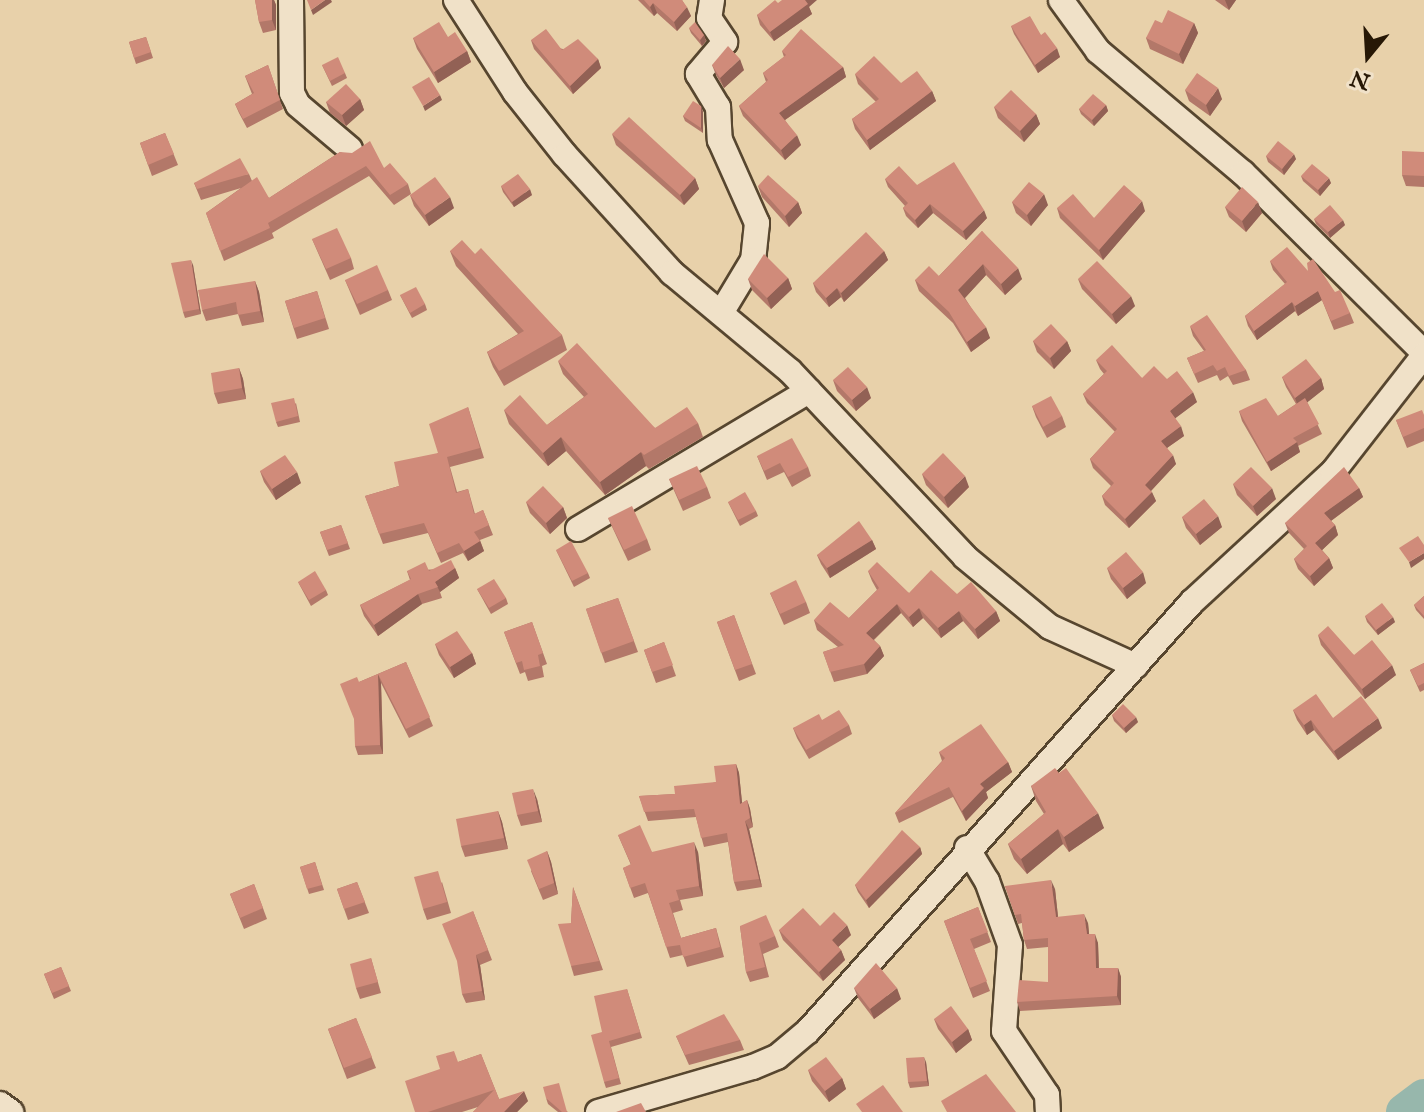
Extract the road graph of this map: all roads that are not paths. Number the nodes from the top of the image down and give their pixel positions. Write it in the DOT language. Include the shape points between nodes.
graph roads {
  1 [pos="291,0"];
  2 [pos="456,0"];
  3 [pos="712,0"];
  4 [pos="1061,0"];
  5 [pos="350,149"];
  6 [pos="721,313"];
  7 [pos="1424,354"];
  8 [pos="809,391"];
  9 [pos="578,529"];
  10 [pos="1136,666"];
  11 [pos="967,848"];
  12 [pos="0,1104"];
  13 [pos="11,1112"];
  14 [pos="598,1112"];
  15 [pos="1048,1112"];
  1 -- 5 [label="street" via="292,93 298,105"];
  2 -- 6 [label="street" via="515,92 565,155 672,273"];
  3 -- 6 [label="street" via="707,13 725,42 698,74 718,107 720,140 757,223 753,260"];
  4 -- 7 [label="street" via="1098,51 1243,173"];
  6 -- 8 [label="street"];
  7 -- 10 [label="street" via="1333,472 1221,573"];
  8 -- 9 [label="street"];
  8 -- 10 [label="street" via="940,535 977,567 1050,627"];
  10 -- 11 [label="street"];
  11 -- 14 [label="street" via="833,1008 777,1057 683,1091"];
  11 -- 15 [label="street" via="987,881 1008,936 1004,1031 1047,1095"];
  12 -- 13 [label="street"];
}
